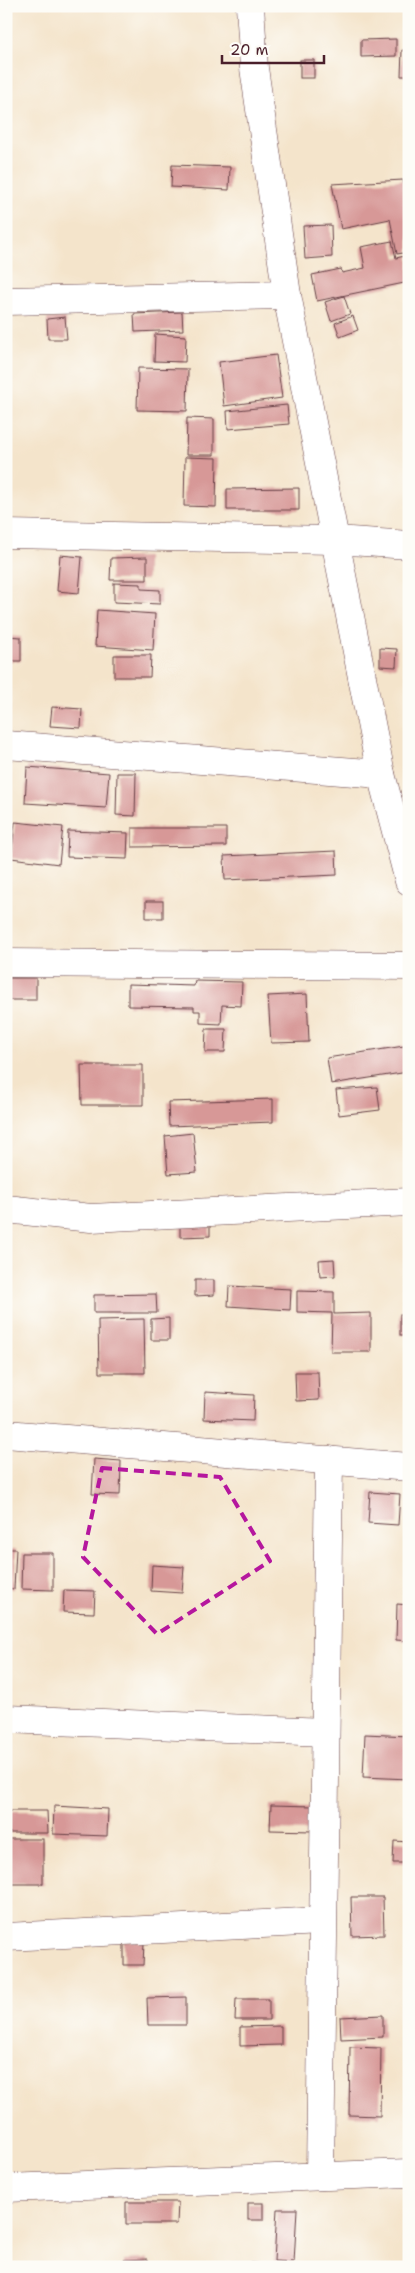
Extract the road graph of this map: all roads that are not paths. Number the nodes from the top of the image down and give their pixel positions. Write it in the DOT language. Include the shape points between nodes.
graph roads {
  1 [pos="250,6"];
  2 [pos="287,295"];
  3 [pos="6,301"];
  4 [pos="6,534"];
  5 [pos="335,540"];
  6 [pos="409,545"];
  7 [pos="6,746"];
  8 [pos="381,774"];
  9 [pos="409,881"];
  10 [pos="6,962"];
  11 [pos="409,966"];
  12 [pos="409,1202"];
  13 [pos="6,1209"];
  14 [pos="6,1434"];
  15 [pos="329,1460"];
  16 [pos="409,1467"];
  17 [pos="6,1719"];
  18 [pos="325,1732"];
  19 [pos="322,1921"];
  20 [pos="6,1937"];
  21 [pos="409,2173"];
  22 [pos="320,2176"];
  23 [pos="6,2188"];
  1 -- 2 [label="street" via="254,68"];
  2 -- 3 [label="street"];
  2 -- 5 [label="street"];
  4 -- 5 [label="street"];
  5 -- 6 [label="street"];
  5 -- 8 [label="street"];
  7 -- 8 [label="street"];
  8 -- 9 [label="street"];
  10 -- 11 [label="street"];
  12 -- 13 [label="street" via="91,1218"];
  14 -- 15 [label="street"];
  15 -- 16 [label="street"];
  15 -- 18 [label="street"];
  17 -- 18 [label="street"];
  18 -- 19 [label="street"];
  19 -- 20 [label="street"];
  19 -- 22 [label="street"];
  21 -- 22 [label="street"];
  22 -- 23 [label="street"];
}
